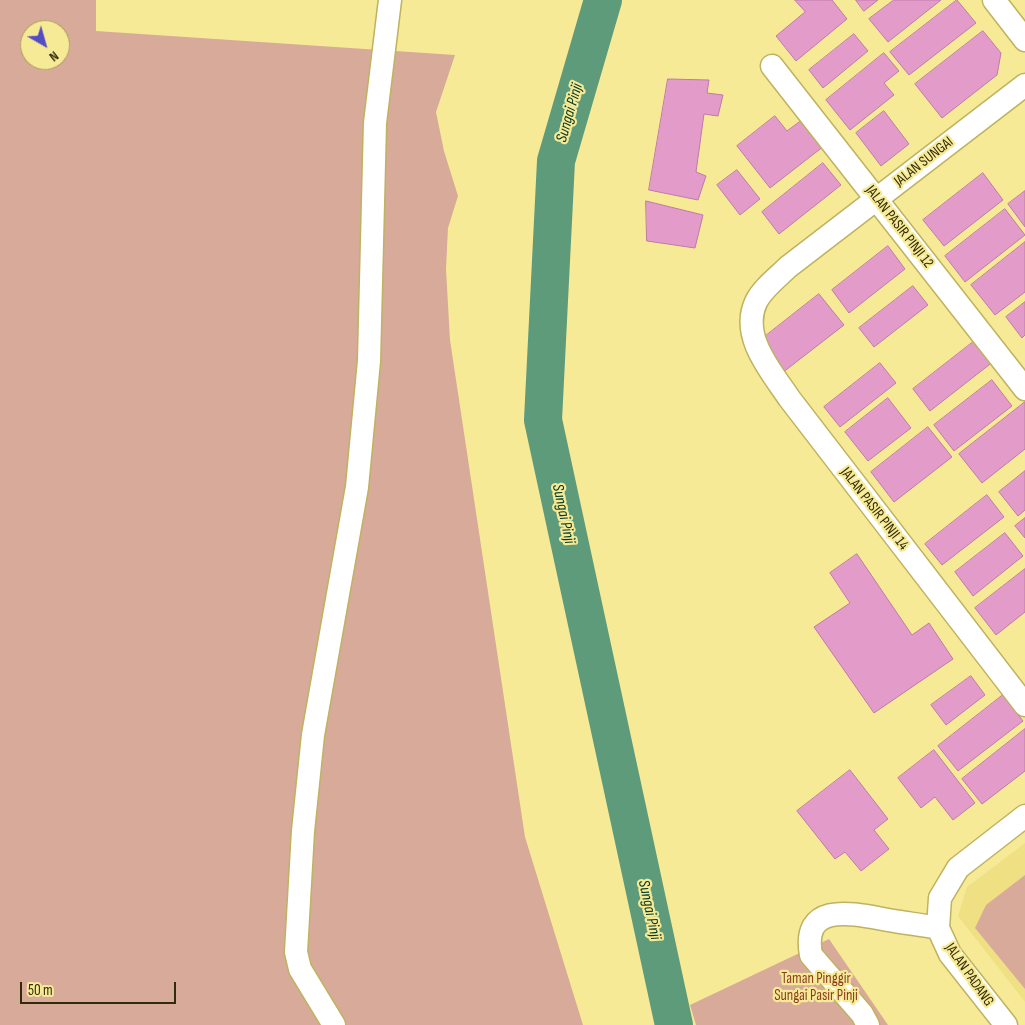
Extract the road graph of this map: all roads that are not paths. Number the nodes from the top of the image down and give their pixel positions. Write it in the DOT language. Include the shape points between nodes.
graph roads {
  1 [pos="390,0"];
  2 [pos="994,0"];
  3 [pos="1025,40"];
  4 [pos="772,66"];
  5 [pos="1025,85"];
  6 [pos="876,199"];
  7 [pos="757,301"];
  8 [pos="1025,389"];
  9 [pos="1025,705"];
  10 [pos="1025,816"];
  11 [pos="938,928"];
  12 [pos="334,1025"];
  13 [pos="868,1025"];
  14 [pos="1006,1025"];
  1 -- 12 [label="street" via="375,123 369,360 357,487 313,735 296,942 300,969"];
  2 -- 3 [label="street"];
  4 -- 6 [label="street, JALAN PASIR PINJI 12"];
  5 -- 6 [label="street, JALAN SUNGAI"];
  6 -- 7 [label="street, JALAN SUNGAI" via="788,267"];
  6 -- 8 [label="street, JALAN PASIR PINJI 12"];
  7 -- 9 [label="street, JALAN PASIR PINJI 14" via="752,315 757,349 789,398"];
  10 -- 11 [label="street, JALAN PADANG" via="958,868 940,898"];
  11 -- 13 [label="street" via="850,913 832,913 820,920 811,932 811,955"];
  11 -- 14 [label="street, JALAN PADANG" via="950,954"];
}
